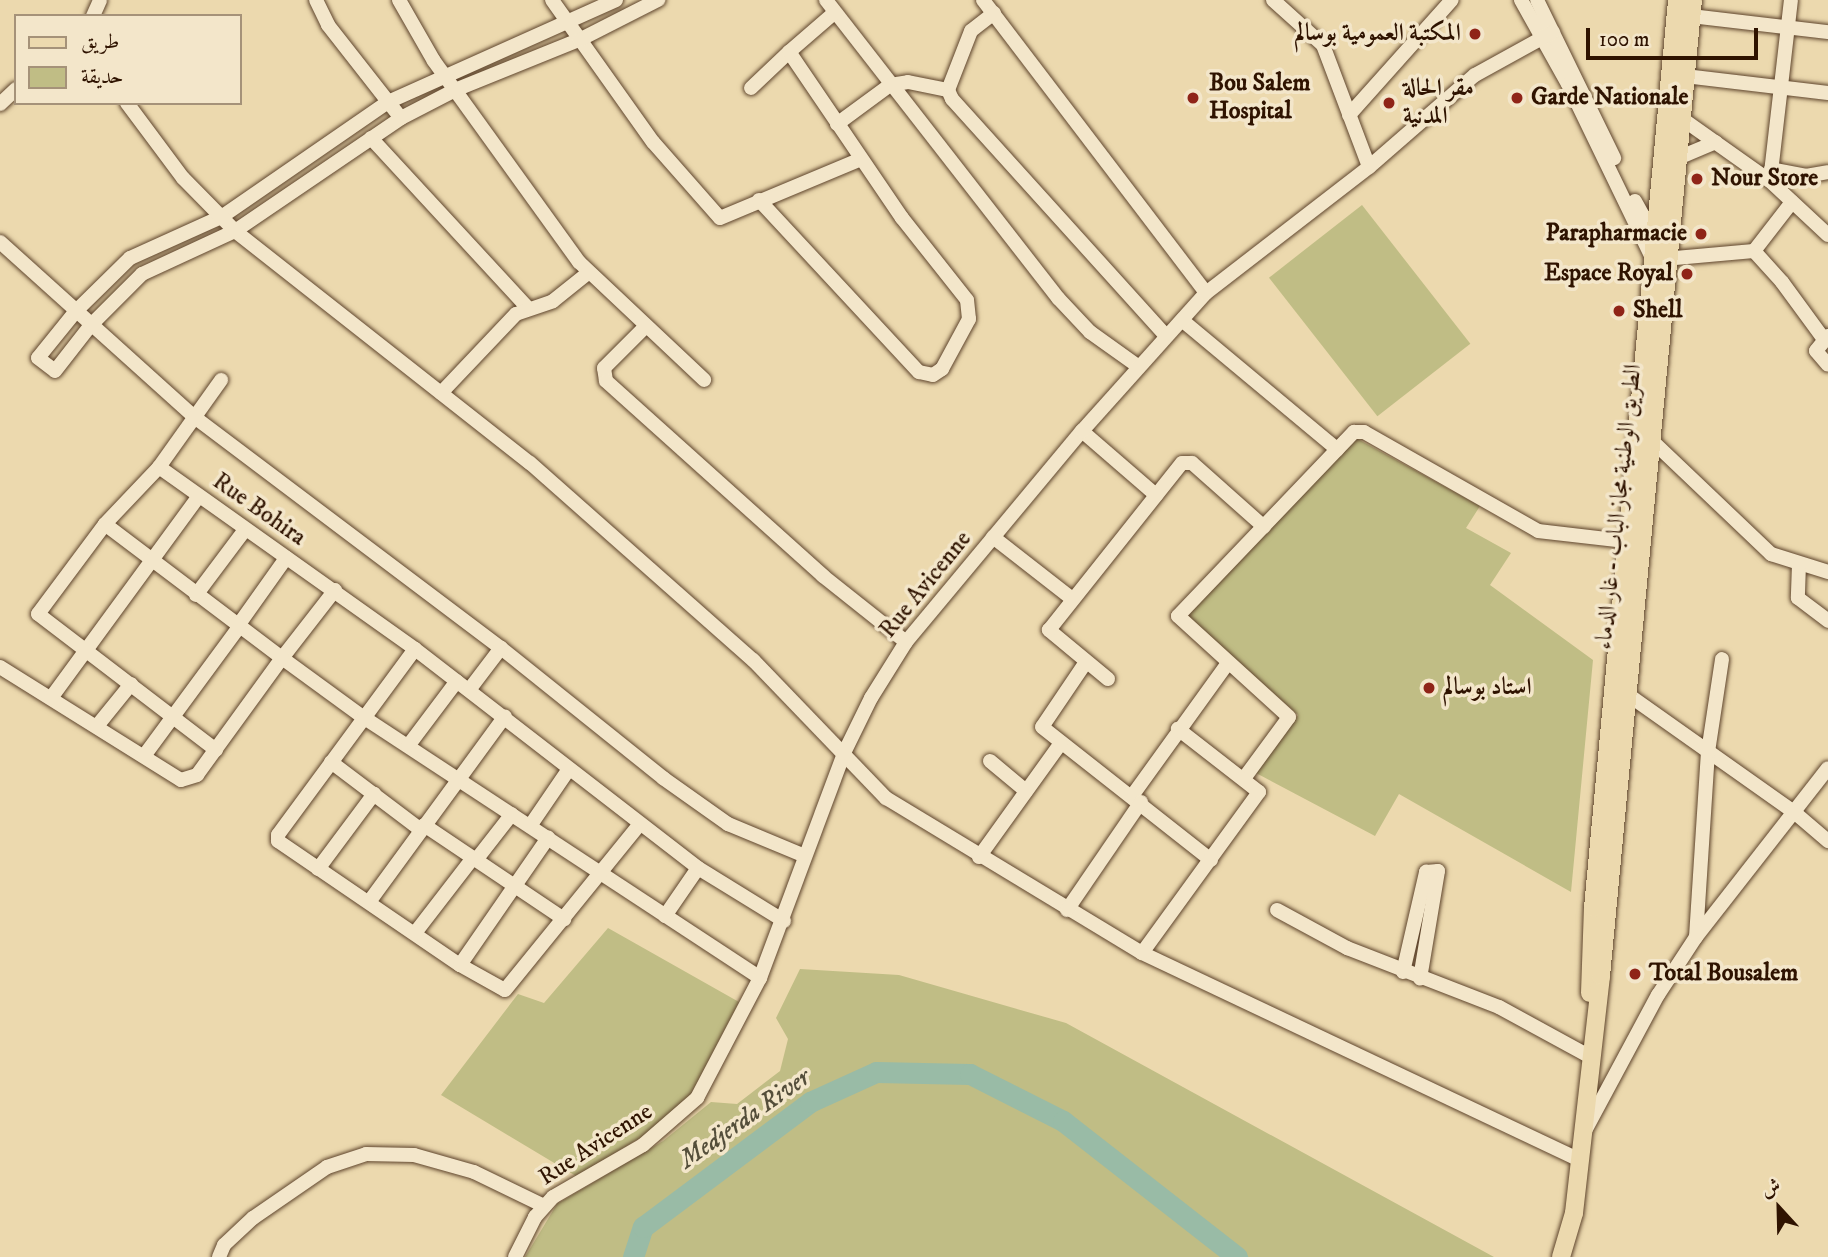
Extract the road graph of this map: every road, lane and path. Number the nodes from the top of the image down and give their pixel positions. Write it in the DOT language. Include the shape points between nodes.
graph roads {
  1 [pos="316,0"];
  2 [pos="399,0"];
  3 [pos="552,0"];
  4 [pos="616,0"];
  5 [pos="658,0"];
  6 [pos="983,0"];
  7 [pos="1273,0"];
  8 [pos="1452,0"];
  9 [pos="1521,0"];
  10 [pos="1537,0"];
  11 [pos="1677,0"];
  12 [pos="1791,0"];
  13 [pos="830,7"];
  14 [pos="1692,8"];
  15 [pos="994,13"];
  16 [pos="569,24"];
  17 [pos="1789,29"];
  18 [pos="1828,32"];
  19 [pos="1548,35"];
  20 [pos="579,40"];
  21 [pos="789,52"];
  22 [pos="444,74"];
  23 [pos="1685,76"];
  24 [pos="890,85"];
  25 [pos="751,88"];
  26 [pos="455,90"];
  27 [pos="948,90"];
  28 [pos="1782,90"];
  29 [pos="14,91"];
  30 [pos="1828,93"];
  31 [pos="388,102"];
  32 [pos="0,104"];
  33 [pos="128,105"];
  34 [pos="1349,115"];
  35 [pos="401,118"];
  36 [pos="1681,118"];
  37 [pos="837,124"];
  38 [pos="371,138"];
  39 [pos="1716,142"];
  40 [pos="1678,158"];
  41 [pos="861,159"];
  42 [pos="1370,167"];
  43 [pos="1828,172"];
  44 [pos="1770,175"];
  45 [pos="759,200"];
  46 [pos="1792,202"];
  47 [pos="221,217"];
  48 [pos="235,231"];
  49 [pos="1828,235"];
  50 [pos="0,242"];
  51 [pos="1754,251"];
  52 [pos="1660,252"];
  53 [pos="588,273"];
  54 [pos="1206,293"];
  55 [pos="528,308"];
  56 [pos="76,311"];
  57 [pos="1182,320"];
  58 [pos="91,325"];
  59 [pos="645,327"];
  60 [pos="1166,336"];
  61 [pos="1825,337"];
  62 [pos="1828,365"];
  63 [pos="1139,367"];
  64 [pos="221,380"];
  65 [pos="704,380"];
  66 [pos="441,393"];
  67 [pos="193,416"];
  68 [pos="1082,431"];
  69 [pos="1645,434"];
  70 [pos="1337,449"];
  71 [pos="159,467"];
  72 [pos="1156,495"];
  73 [pos="199,496"];
  74 [pos="105,524"];
  75 [pos="1264,527"];
  76 [pos="244,531"];
  77 [pos="993,537"];
  78 [pos="1625,541"];
  79 [pos="286,558"];
  80 [pos="151,560"];
  81 [pos="1799,564"];
  82 [pos="1828,572"];
  83 [pos="1630,584"];
  84 [pos="335,590"];
  85 [pos="196,595"];
  86 [pos="1072,598"];
  87 [pos="1828,621"];
  88 [pos="238,627"];
  89 [pos="906,642"];
  90 [pos="501,648"];
  91 [pos="415,649"];
  92 [pos="83,651"];
  93 [pos="282,659"];
  94 [pos="1722,659"];
  95 [pos="1086,662"];
  96 [pos="1228,663"];
  97 [pos="0,667"];
  98 [pos="1108,679"];
  99 [pos="457,681"];
  100 [pos="131,684"];
  101 [pos="470,690"];
  102 [pos="1620,690"];
  103 [pos="51,698"];
  104 [pos="172,716"];
  105 [pos="505,716"];
  106 [pos="363,717"];
  107 [pos="97,726"];
  108 [pos="1178,729"];
  109 [pos="1062,743"];
  110 [pos="408,746"];
  111 [pos="216,750"];
  112 [pos="844,752"];
  113 [pos="1708,752"];
  114 [pos="144,757"];
  115 [pos="990,761"];
  116 [pos="331,762"];
  117 [pos="1828,768"];
  118 [pos="569,769"];
  119 [pos="1245,777"];
  120 [pos="459,780"];
  121 [pos="1026,791"];
  122 [pos="374,794"];
  123 [pos="1137,799"];
  124 [pos="1794,812"];
  125 [pos="512,814"];
  126 [pos="640,824"];
  127 [pos="530,826"];
  128 [pos="422,827"];
  129 [pos="548,838"];
  130 [pos="1828,841"];
  131 [pos="805,856"];
  132 [pos="979,858"];
  133 [pos="474,859"];
  134 [pos="1211,860"];
  135 [pos="698,868"];
  136 [pos="318,870"];
  137 [pos="598,871"];
  138 [pos="516,886"];
  139 [pos="369,902"];
  140 [pos="1067,910"];
  141 [pos="1277,911"];
  142 [pos="665,916"];
  143 [pos="564,919"];
  144 [pos="784,921"];
  145 [pos="415,933"];
  146 [pos="1696,937"];
  147 [pos="1142,953"];
  148 [pos="460,965"];
  149 [pos="1403,972"];
  150 [pos="760,978"];
  151 [pos="1420,979"];
  152 [pos="1589,1056"];
  153 [pos="1583,1135"];
  154 [pos="1580,1160"];
  155 [pos="544,1206"];
  156 [pos="219,1257"];
  157 [pos="515,1257"];
  158 [pos="1561,1257"];
  1 -- 31 [label="street" via="328,25"];
  2 -- 22 [label="street"];
  3 -- 16 [label="street"];
  4 -- 16 [label="street"];
  5 -- 20 [label="street"];
  6 -- 15 [label="street"];
  7 -- 34 [label="street" via="1323,45"];
  8 -- 34 [label="street"];
  9 -- 19 [label="street"];
  10 -- 19 [label="street"];
  11 -- 52 [label="main road, الطريق الوطنية مجاز الباب - غار الدماء"];
  12 -- 17 [label="street"];
  13 -- 21 [label="street"];
  13 -- 24 [label="street"];
  14 -- 17 [label="street"];
  14 -- 23 [label="main road, الطريق الوطنية مجاز الباب - غار الدماء"];
  15 -- 27 [label="street" via="971,32"];
  15 -- 54 [label="street"];
  16 -- 20 [label="street"];
  16 -- 22 [label="street"];
  17 -- 18 [label="street"];
  17 -- 28 [label="street"];
  19 -- 42 [label="street, Rue Avicenne" via="1475,75"];
  19 -- 52 [label="street"];
  20 -- 26 [label="street"];
  20 -- 45 [label="street" via="653,142 715,215 725,220"];
  21 -- 25 [label="street"];
  21 -- 37 [label="street"];
  22 -- 26 [label="street"];
  22 -- 31 [label="street"];
  23 -- 28 [label="street"];
  23 -- 36 [label="main road, الطريق الوطنية مجاز الباب - غار الدماء"];
  24 -- 27 [label="street" via="908,82"];
  24 -- 37 [label="street"];
  24 -- 63 [label="street" via="1058,298 1090,332"];
  26 -- 35 [label="street"];
  26 -- 53 [label="street"];
  27 -- 60 [label="street"];
  28 -- 30 [label="street"];
  28 -- 44 [label="street"];
  29 -- 32 [label="street"];
  31 -- 35 [label="street"];
  31 -- 47 [label="street"];
  33 -- 47 [label="street" via="156,146"];
  34 -- 42 [label="street"];
  35 -- 38 [label="street"];
  36 -- 39 [label="street"];
  36 -- 40 [label="main road, الطريق الوطنية مجاز الباب - غار الدماء"];
  37 -- 41 [label="street"];
  38 -- 48 [label="street"];
  38 -- 55 [label="street"];
  39 -- 40 [label="street"];
  39 -- 44 [label="street"];
  40 -- 52 [label="main road, الطريق الوطنية مجاز الباب - غار الدماء"];
  41 -- 45 [label="street"];
  41 -- 45 [label="street" via="967,300 969,319 942,369 933,375 919,372"];
  42 -- 54 [label="street, Rue Avicenne"];
  43 -- 44 [label="street"];
  44 -- 46 [label="street"];
  46 -- 49 [label="street"];
  46 -- 51 [label="street"];
  47 -- 48 [label="street"];
  47 -- 56 [label="street" via="130,258"];
  48 -- 58 [label="street" via="142,274"];
  48 -- 66 [label="street"];
  50 -- 56 [label="street"];
  51 -- 52 [label="street"];
  51 -- 61 [label="street"];
  52 -- 69 [label="main road, الطريق الوطنية مجاز الباب - غار الدماء"];
  53 -- 55 [label="street" via="553,301"];
  53 -- 59 [label="street"];
  54 -- 57 [label="street, Rue Avicenne"];
  55 -- 66 [label="street" via="501,326"];
  56 -- 58 [label="street"];
  56 -- 58 [label="street" via="38,358 55,371"];
  57 -- 60 [label="street, Rue Avicenne"];
  57 -- 70 [label="street"];
  58 -- 67 [label="street"];
  59 -- 65 [label="street"];
  59 -- 89 [label="street" via="604,368 606,381 823,576"];
  60 -- 63 [label="street, Rue Avicenne"];
  61 -- 62 [label="street" via="1817,355"];
  63 -- 68 [label="street, Rue Avicenne"];
  64 -- 67 [label="street"];
  66 -- 112 [label="street" via="530,463 753,660"];
  67 -- 71 [label="street"];
  67 -- 90 [label="street"];
  68 -- 72 [label="street"];
  68 -- 77 [label="street, Rue Avicenne"];
  69 -- 78 [label="main road, الطريق الوطنية مجاز الباب - غار الدماء"];
  69 -- 81 [label="street" via="1772,554"];
  69 -- 83 [label="main road, الطريق الوطنية مجاز الباب - غار الدماء"];
  70 -- 75 [label="street"];
  70 -- 78 [label="street" via="1354,432 1364,432 1538,531"];
  71 -- 73 [label="street, Rue Bohira"];
  71 -- 74 [label="street"];
  72 -- 75 [label="street" via="1182,463 1189,461"];
  72 -- 86 [label="street"];
  73 -- 76 [label="street, Rue Bohira"];
  73 -- 80 [label="street"];
  74 -- 80 [label="street"];
  74 -- 92 [label="street" via="40,609 41,619"];
  75 -- 96 [label="street" via="1178,617"];
  76 -- 79 [label="street, Rue Bohira"];
  76 -- 85 [label="street"];
  77 -- 86 [label="street"];
  77 -- 89 [label="street, Rue Avicenne"];
  78 -- 83 [label="main road, الطريق الوطنية مجاز الباب - غار الدماء"];
  79 -- 84 [label="street, Rue Bohira"];
  79 -- 88 [label="street"];
  80 -- 85 [label="street"];
  80 -- 92 [label="street"];
  81 -- 82 [label="street"];
  81 -- 87 [label="street" via="1798,598"];
  83 -- 102 [label="main road, الطريق الوطنية مجاز الباب - غار الدماء"];
  84 -- 91 [label="street, Rue Bohira"];
  84 -- 93 [label="street"];
  85 -- 88 [label="street"];
  86 -- 95 [label="street" via="1049,630"];
  88 -- 93 [label="street"];
  88 -- 104 [label="street"];
  89 -- 112 [label="street, Rue Avicenne"];
  90 -- 101 [label="street"];
  90 -- 131 [label="street" via="709,812"];
  91 -- 99 [label="street, Rue Bohira"];
  91 -- 106 [label="street"];
  92 -- 100 [label="street"];
  92 -- 103 [label="street"];
  93 -- 106 [label="street"];
  93 -- 111 [label="street"];
  94 -- 113 [label="street"];
  95 -- 98 [label="street"];
  95 -- 109 [label="street" via="1042,724"];
  96 -- 108 [label="street"];
  96 -- 119 [label="street" via="1289,719"];
  97 -- 103 [label="street"];
  99 -- 101 [label="street, Rue Bohira"];
  99 -- 110 [label="street"];
  100 -- 104 [label="street"];
  100 -- 107 [label="street"];
  101 -- 105 [label="street, Rue Bohira"];
  102 -- 113 [label="street"];
  102 -- 152 [label="main road, الطريق الوطنية مجاز الباب - غار الدماء" via="1603,880 1589,975"];
  103 -- 107 [label="street"];
  104 -- 111 [label="street"];
  104 -- 114 [label="street"];
  105 -- 118 [label="street, Rue Bohira"];
  105 -- 120 [label="street"];
  106 -- 110 [label="street"];
  106 -- 116 [label="street"];
  107 -- 114 [label="street"];
  108 -- 119 [label="street"];
  108 -- 123 [label="street"];
  109 -- 121 [label="street"];
  109 -- 123 [label="street"];
  110 -- 120 [label="street"];
  111 -- 114 [label="street" via="186,782"];
  112 -- 131 [label="street, Rue Avicenne"];
  112 -- 132 [label="street" via="886,798"];
  113 -- 124 [label="street"];
  113 -- 146 [label="street"];
  115 -- 121 [label="street"];
  116 -- 122 [label="street"];
  116 -- 136 [label="street" via="277,838"];
  117 -- 124 [label="street"];
  118 -- 126 [label="street, Rue Bohira"];
  118 -- 127 [label="street"];
  119 -- 134 [label="street" via="1259,792"];
  120 -- 125 [label="street"];
  120 -- 128 [label="street"];
  121 -- 132 [label="street"];
  122 -- 128 [label="street"];
  122 -- 136 [label="street"];
  123 -- 134 [label="street"];
  123 -- 140 [label="street"];
  124 -- 130 [label="street"];
  124 -- 146 [label="street"];
  125 -- 127 [label="street"];
  125 -- 133 [label="street"];
  126 -- 135 [label="street, Rue Bohira"];
  126 -- 137 [label="street"];
  127 -- 129 [label="street"];
  128 -- 133 [label="street"];
  128 -- 139 [label="street"];
  129 -- 137 [label="street"];
  129 -- 138 [label="street"];
  131 -- 144 [label="street, Rue Avicenne"];
  132 -- 140 [label="street"];
  133 -- 138 [label="street"];
  133 -- 145 [label="street"];
  134 -- 147 [label="street"];
  135 -- 142 [label="street"];
  135 -- 144 [label="street, Rue Bohira"];
  136 -- 139 [label="street"];
  137 -- 142 [label="street"];
  137 -- 143 [label="street"];
  138 -- 143 [label="street"];
  138 -- 148 [label="street"];
  139 -- 145 [label="street"];
  140 -- 147 [label="street"];
  141 -- 149 [label="street"];
  142 -- 150 [label="street"];
  143 -- 148 [label="street" via="509,989"];
  144 -- 150 [label="street, Rue Avicenne"];
  145 -- 148 [label="street"];
  146 -- 153 [label="street" via="1658,995"];
  147 -- 154 [label="street"];
  149 -- 151 [label="street"];
  149 -- 151 [label="street" via="1426,872 1438,871"];
  150 -- 155 [label="street, Rue Avicenne" via="708,1080 683,1115"];
  151 -- 152 [label="street" via="1499,1007"];
  152 -- 153 [label="main road, الطريق الوطنية مجاز الباب - غار الدماء"];
  153 -- 154 [label="main road, الطريق الوطنية مجاز الباب - غار الدماء"];
  154 -- 158 [label="main road, الطريق الوطنية مجاز الباب - غار الدماء" via="1574,1213"];
  155 -- 156 [label="street" via="474,1172 414,1155 366,1154 327,1167 253,1218 224,1245"];
  155 -- 157 [label="street, Rue Avicenne"];
}
